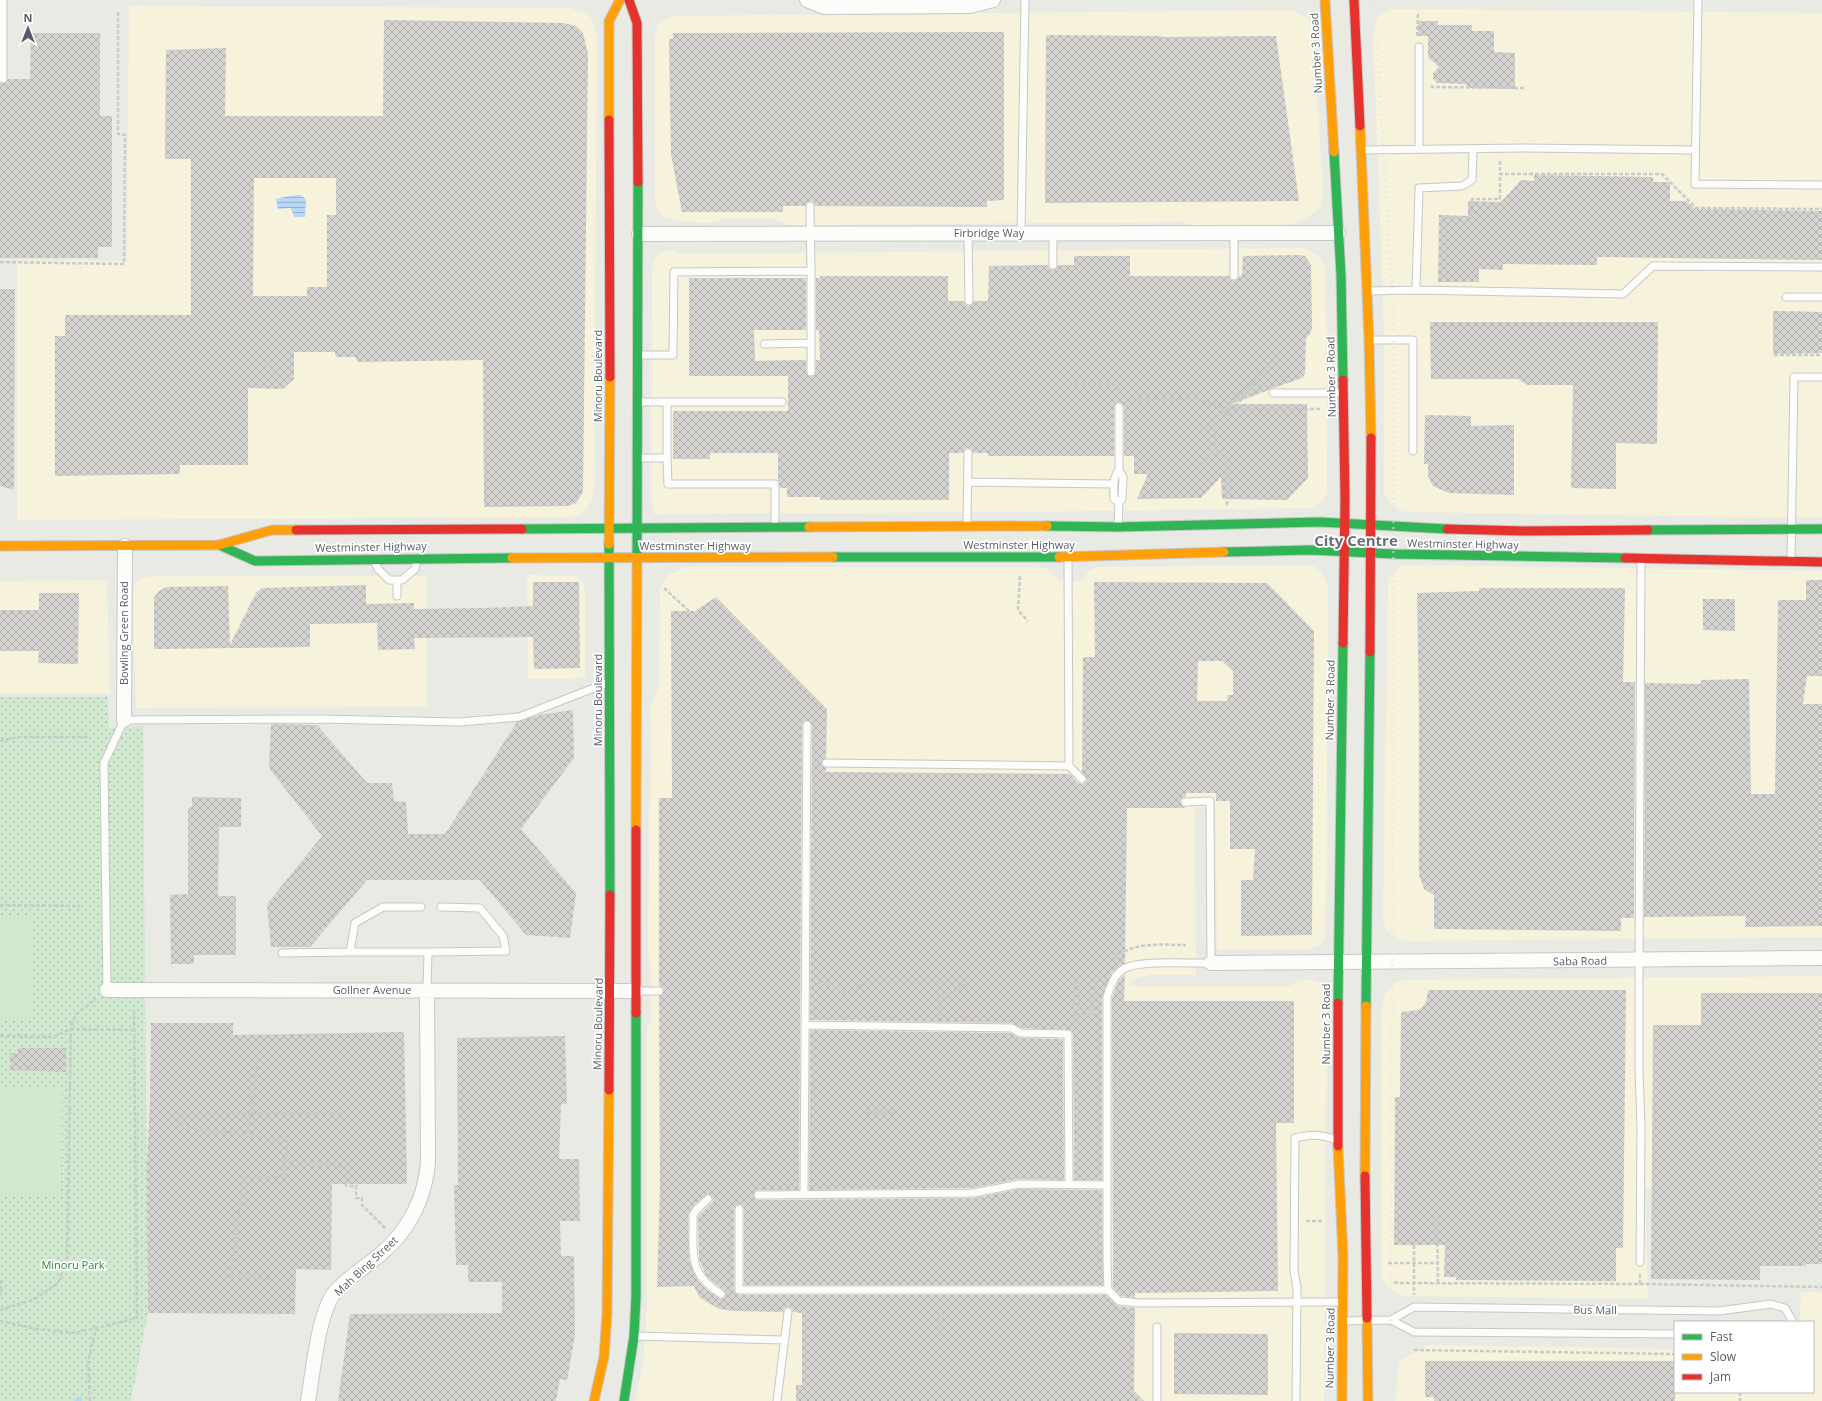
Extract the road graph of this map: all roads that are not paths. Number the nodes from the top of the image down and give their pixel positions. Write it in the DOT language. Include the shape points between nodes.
graph roads {
  1 [pos="3,0"];
  2 [pos="620,0"];
  3 [pos="629,0"];
  4 [pos="807,0"];
  5 [pos="994,0"];
  6 [pos="1025,0"];
  7 [pos="1325,0"];
  8 [pos="1354,0"];
  9 [pos="1698,0"];
  10 [pos="1418,47"];
  11 [pos="3,79"];
  12 [pos="1419,149"];
  13 [pos="1473,149"];
  14 [pos="1361,150"];
  15 [pos="1695,150"];
  16 [pos="1822,185"];
  17 [pos="810,206"];
  18 [pos="1338,232"];
  19 [pos="1053,233"];
  20 [pos="1234,233"];
  21 [pos="639,234"];
  22 [pos="810,234"];
  23 [pos="968,234"];
  24 [pos="1021,234"];
  25 [pos="1053,265"];
  26 [pos="1822,267"];
  27 [pos="811,271"];
  28 [pos="1234,276"];
  29 [pos="1416,290"];
  30 [pos="1367,291"];
  31 [pos="1786,297"];
  32 [pos="1822,297"];
  33 [pos="969,301"];
  34 [pos="1368,340"];
  35 [pos="811,343"];
  36 [pos="764,344"];
  37 [pos="639,355"];
  38 [pos="811,372"];
  39 [pos="1822,377"];
  40 [pos="1273,393"];
  41 [pos="1343,393"];
  42 [pos="639,402"];
  43 [pos="667,402"];
  44 [pos="782,402"];
  45 [pos="1119,407"];
  46 [pos="1413,451"];
  47 [pos="968,453"];
  48 [pos="638,458"];
  49 [pos="668,458"];
  50 [pos="1119,470"];
  51 [pos="968,482"];
  52 [pos="1114,484"];
  53 [pos="1119,502"];
  54 [pos="1344,522"];
  55 [pos="1371,525"];
  56 [pos="967,526"];
  57 [pos="1118,527"];
  58 [pos="609,528"];
  59 [pos="638,528"];
  60 [pos="775,528"];
  61 [pos="1792,528"];
  62 [pos="1822,529"];
  63 [pos="219,545"];
  64 [pos="0,546"];
  65 [pos="125,546"];
  66 [pos="1344,551"];
  67 [pos="1370,554"];
  68 [pos="1068,557"];
  69 [pos="608,558"];
  70 [pos="372,559"];
  71 [pos="418,559"];
  72 [pos="637,559"];
  73 [pos="1641,560"];
  74 [pos="1791,561"];
  75 [pos="1822,562"];
  76 [pos="397,580"];
  77 [pos="397,596"];
  78 [pos="610,682"];
  79 [pos="124,720"];
  80 [pos="807,725"];
  81 [pos="826,763"];
  82 [pos="1069,766"];
  83 [pos="1082,779"];
  84 [pos="1185,802"];
  85 [pos="421,907"];
  86 [pos="441,907"];
  87 [pos="350,952"];
  88 [pos="428,952"];
  89 [pos="282,953"];
  90 [pos="1822,958"];
  91 [pos="1639,960"];
  92 [pos="1211,963"];
  93 [pos="1339,963"];
  94 [pos="1367,963"];
  95 [pos="107,990"];
  96 [pos="427,990"];
  97 [pos="610,991"];
  98 [pos="636,991"];
  99 [pos="659,991"];
  100 [pos="805,1025"];
  101 [pos="1338,1141"];
  102 [pos="1069,1184"];
  103 [pos="1107,1185"];
  104 [pos="804,1194"];
  105 [pos="758,1195"];
  106 [pos="708,1199"];
  107 [pos="739,1209"];
  108 [pos="1640,1262"];
  109 [pos="1108,1290"];
  110 [pos="721,1294"];
  111 [pos="1343,1302"];
  112 [pos="1297,1303"];
  113 [pos="788,1312"];
  114 [pos="1343,1320"];
  115 [pos="1367,1320"];
  116 [pos="1391,1320"];
  117 [pos="1792,1321"];
  118 [pos="1157,1327"];
  119 [pos="1674,1334"];
  120 [pos="634,1336"];
  121 [pos="785,1340"];
  122 [pos="308,1401"];
  123 [pos="594,1401"];
  124 [pos="624,1401"];
  125 [pos="777,1401"];
  126 [pos="1157,1401"];
  127 [pos="1296,1401"];
  128 [pos="1342,1401"];
  129 [pos="1368,1401"];
  1 -- 11 [label="lane"];
  2 -- 58 [label="main road, Minoru Boulevard" via="609,21"];
  3 -- 21 [label="main road" via="637,23"];
  4 -- 5 [label="street" via="824,7 970,6"];
  6 -- 24 [label="lane"];
  7 -- 18 [label="main road, Number 3 Road"];
  8 -- 14 [label="main road"];
  9 -- 15 [label="lane"];
  10 -- 12 [label="lane"];
  12 -- 13 [label="lane"];
  12 -- 14 [label="lane"];
  13 -- 15 [label="lane"];
  13 -- 29 [label="lane" via="1472,180 1462,186 1419,188"];
  14 -- 30 [label="main road"];
  15 -- 16 [label="lane" via="1695,184"];
  17 -- 22 [label="lane"];
  18 -- 20 [label="street, Firbridge Way"];
  18 -- 41 [label="main road, Number 3 Road"];
  19 -- 20 [label="street, Firbridge Way"];
  19 -- 24 [label="street, Firbridge Way"];
  19 -- 25 [label="lane"];
  20 -- 28 [label="lane"];
  21 -- 22 [label="street, Firbridge Way"];
  21 -- 37 [label="main road"];
  22 -- 23 [label="street, Firbridge Way"];
  22 -- 27 [label="lane"];
  23 -- 24 [label="street, Firbridge Way"];
  23 -- 33 [label="lane"];
  26 -- 29 [label="lane" via="1653,266 1623,294"];
  27 -- 35 [label="lane"];
  27 -- 37 [label="lane" via="674,272 674,355"];
  29 -- 30 [label="lane"];
  30 -- 34 [label="main road"];
  31 -- 32 [label="lane"];
  34 -- 46 [label="lane" via="1413,340"];
  34 -- 55 [label="main road"];
  35 -- 36 [label="lane"];
  35 -- 38 [label="lane"];
  37 -- 42 [label="main road"];
  39 -- 61 [label="lane" via="1794,377"];
  40 -- 41 [label="lane"];
  41 -- 54 [label="main road, Number 3 Road"];
  42 -- 43 [label="lane"];
  42 -- 48 [label="main road"];
  43 -- 44 [label="lane"];
  43 -- 49 [label="lane"];
  45 -- 50 [label="lane"];
  47 -- 51 [label="lane"];
  48 -- 49 [label="lane"];
  48 -- 59 [label="main road"];
  49 -- 60 [label="lane" via="668,484 775,484"];
  50 -- 52 [label="lane" via="1114,477"];
  50 -- 53 [label="lane" via="1123,477 1122,499"];
  51 -- 52 [label="lane"];
  51 -- 56 [label="lane"];
  52 -- 53 [label="lane" via="1114,499"];
  53 -- 57 [label="lane"];
  54 -- 55 [label="main road, Westminster Highway"];
  54 -- 57 [label="main road, Westminster Highway"];
  54 -- 66 [label="main road, Number 3 Road"];
  55 -- 61 [label="main road, Westminster Highway" via="1524,531"];
  55 -- 67 [label="main road"];
  56 -- 57 [label="main road, Westminster Highway"];
  56 -- 60 [label="main road, Westminster Highway"];
  58 -- 59 [label="main road, Westminster Highway"];
  58 -- 63 [label="main road, Westminster Highway" via="272,530"];
  58 -- 69 [label="main road, Minoru Boulevard"];
  59 -- 60 [label="main road, Westminster Highway"];
  59 -- 72 [label="main road"];
  61 -- 62 [label="main road, Westminster Highway"];
  61 -- 74 [label="lane"];
  63 -- 65 [label="main road, Westminster Highway"];
  63 -- 70 [label="main road, Westminster Highway" via="255,561"];
  64 -- 65 [label="main road, Westminster Highway"];
  65 -- 79 [label="street, Bowling Green Road"];
  66 -- 67 [label="main road, Westminster Highway"];
  66 -- 68 [label="main road, Westminster Highway"];
  66 -- 93 [label="main road, Number 3 Road"];
  67 -- 73 [label="main road, Westminster Highway"];
  67 -- 94 [label="main road"];
  68 -- 72 [label="main road, Westminster Highway"];
  68 -- 82 [label="lane"];
  69 -- 71 [label="main road, Westminster Highway"];
  69 -- 72 [label="main road, Westminster Highway"];
  69 -- 78 [label="main road, Minoru Boulevard"];
  70 -- 71 [label="main road, Westminster Highway"];
  70 -- 76 [label="lane" via="390,580"];
  71 -- 76 [label="lane" via="415,569 402,580"];
  72 -- 98 [label="main road"];
  73 -- 74 [label="main road, Westminster Highway"];
  73 -- 91 [label="lane"];
  74 -- 75 [label="main road, Westminster Highway"];
  76 -- 77 [label="lane"];
  78 -- 79 [label="lane" via="519,717 459,722 320,719"];
  78 -- 97 [label="main road, Minoru Boulevard"];
  79 -- 95 [label="lane" via="104,763"];
  80 -- 100 [label="lane"];
  81 -- 82 [label="lane"];
  82 -- 83 [label="lane"];
  84 -- 92 [label="lane" via="1210,802"];
  85 -- 87 [label="lane" via="383,907 355,923"];
  86 -- 88 [label="lane" via="480,908 503,936 506,951"];
  87 -- 88 [label="lane"];
  87 -- 89 [label="lane"];
  88 -- 96 [label="lane"];
  90 -- 91 [label="street, Saba Road"];
  91 -- 94 [label="street, Saba Road"];
  91 -- 108 [label="lane"];
  92 -- 93 [label="street, Saba Road"];
  92 -- 103 [label="lane" via="1136,964 1121,970 1111,984 1107,997"];
  93 -- 94 [label="street, Saba Road"];
  93 -- 101 [label="main road, Number 3 Road"];
  94 -- 115 [label="main road"];
  95 -- 96 [label="street, Gollner Avenue"];
  96 -- 97 [label="street, Gollner Avenue"];
  96 -- 122 [label="street, Mah Bing Street" via="426,1183 421,1200 396,1240 334,1293 322,1319"];
  97 -- 98 [label="street, Gollner Avenue"];
  97 -- 123 [label="main road, Minoru Boulevard" via="608,1314 604,1357"];
  98 -- 99 [label="lane"];
  98 -- 120 [label="main road"];
  100 -- 102 [label="lane" via="1012,1028 1020,1033 1068,1034"];
  100 -- 104 [label="lane"];
  101 -- 111 [label="main road, Number 3 Road"];
  101 -- 112 [label="lane" via="1316,1134 1295,1138 1294,1271"];
  102 -- 103 [label="lane"];
  102 -- 104 [label="lane" via="1019,1184 974,1193"];
  103 -- 109 [label="lane"];
  104 -- 105 [label="lane"];
  106 -- 110 [label="lane" via="693,1215 694,1260 705,1284"];
  107 -- 109 [label="lane" via="739,1290"];
  109 -- 112 [label="lane" via="1114,1299 1140,1303"];
  111 -- 112 [label="lane"];
  111 -- 114 [label="main road, Number 3 Road"];
  112 -- 127 [label="lane"];
  113 -- 121 [label="lane"];
  114 -- 115 [label="lane, Bus Mall"];
  114 -- 128 [label="main road, Number 3 Road"];
  115 -- 116 [label="lane, Bus Mall"];
  115 -- 129 [label="main road"];
  116 -- 117 [label="lane, Bus Mall" via="1414,1307 1719,1310 1771,1304 1785,1308"];
  116 -- 119 [label="lane, Bus Mall" via="1414,1332"];
  118 -- 126 [label="lane"];
  120 -- 121 [label="lane"];
  120 -- 124 [label="main road"];
  121 -- 125 [label="lane"];
}
